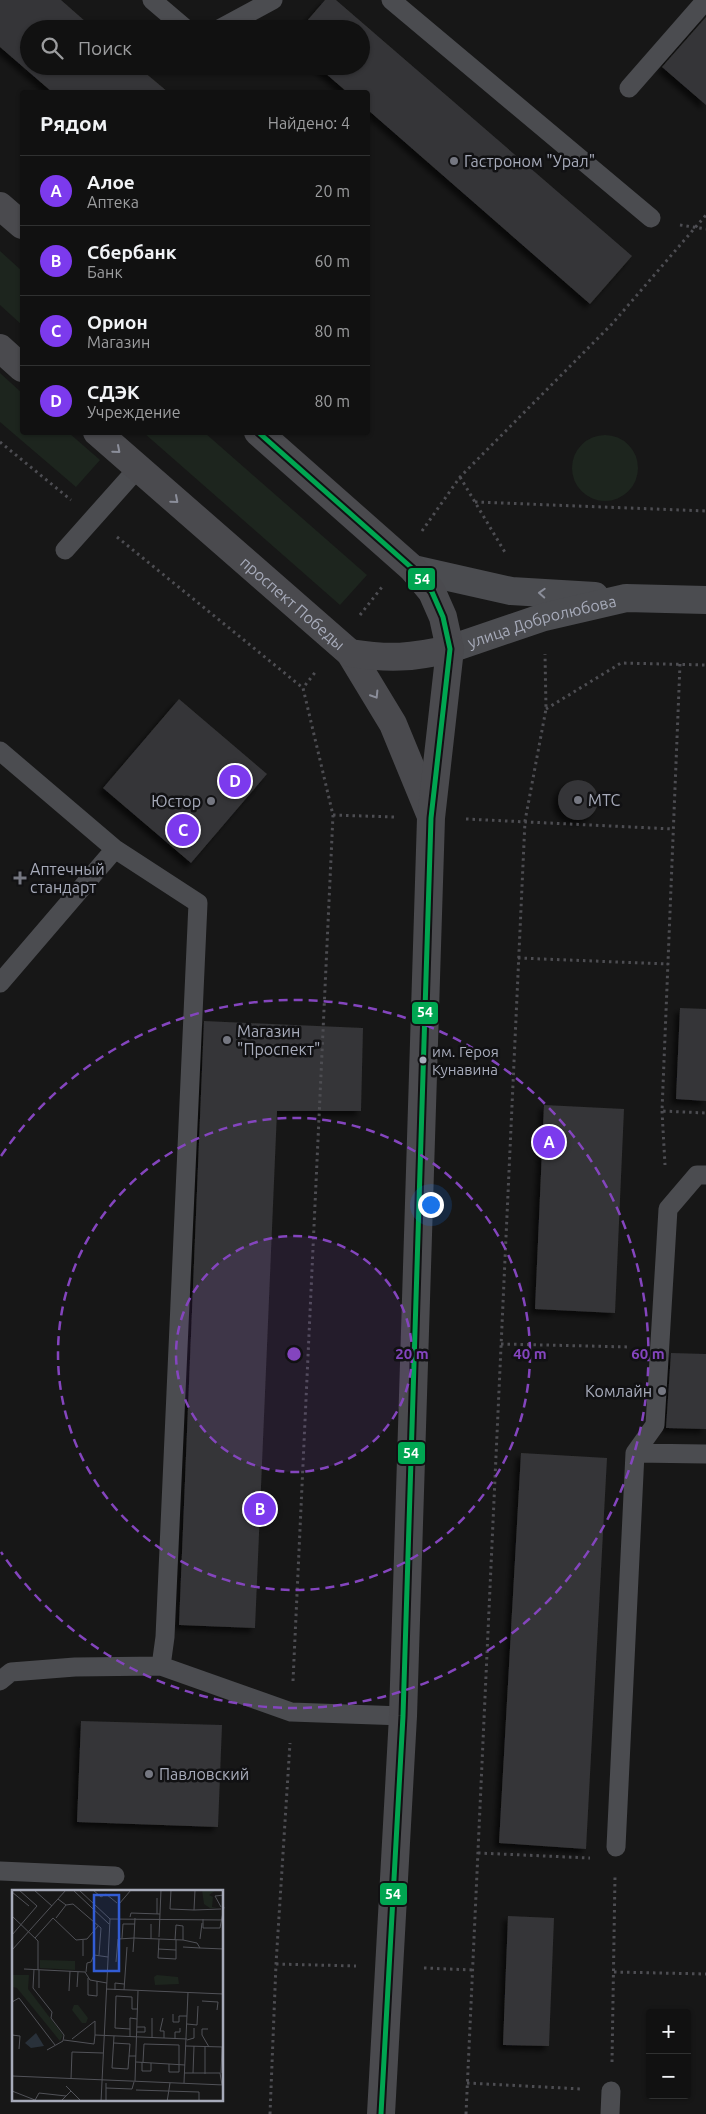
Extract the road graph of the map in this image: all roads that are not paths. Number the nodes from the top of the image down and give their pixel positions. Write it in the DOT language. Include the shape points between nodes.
graph roads {
  1 [pos="152,0"];
  2 [pos="273,0"];
  3 [pos="390,0"];
  4 [pos="706,0"];
  5 [pos="175,20"];
  6 [pos="236,20"];
  7 [pos="629,88"];
  8 [pos="0,206"];
  9 [pos="651,218"];
  10 [pos="20,223"];
  11 [pos="0,348"];
  12 [pos="20,366"];
  13 [pos="100,435"];
  14 [pos="261,435"];
  15 [pos="138,468"];
  16 [pos="65,550"];
  17 [pos="407,565"];
  18 [pos="626,598"];
  19 [pos="706,600"];
  20 [pos="344,648"];
  21 [pos="450,649"];
  22 [pos="0,751"];
  23 [pos="432,818"];
  24 [pos="115,849"];
  25 [pos="0,983"];
  26 [pos="706,1175"];
  27 [pos="635,1453"];
  28 [pos="706,1454"];
  29 [pos="160,1666"];
  30 [pos="0,1681"];
  31 [pos="403,1716"];
  32 [pos="616,1853"];
  33 [pos="0,1872"];
  34 [pos="115,1876"];
  35 [pos="611,2091"];
  36 [pos="381,2114"];
  37 [pos="610,2114"];
  1 -- 5 [label="lane"];
  2 -- 6 [label="lane"];
  3 -- 9 [label="lane"];
  4 -- 7 [label="lane"];
  8 -- 10 [label="main road"];
  11 -- 12 [label="main road"];
  13 -- 15 [label="main road, проспект Победы, one-way"];
  14 -- 17 [label="main road, проспект Победы"];
  15 -- 16 [label="lane"];
  15 -- 20 [label="main road, проспект Победы, one-way"];
  18 -- 17 [label="street, one-way" via="529,592 468,583"];
  17 -- 21 [label="main road, проспект Победы" via="432,592"];
  18 -- 19 [label="street, улица Добролюбова"];
  18 -- 21 [label="street, улица Добролюбова" via="544,617"];
  20 -- 21 [label="main road, улица Добролюбова" via="384,659 418,657"];
  20 -- 23 [label="main road, проспект Победы, one-way" via="393,724"];
  21 -- 23 [label="main road, проспект Победы"];
  22 -- 24 [label="lane"];
  23 -- 31 [label="main road, проспект Победы"];
  24 -- 25 [label="lane"];
  24 -- 29 [label="lane" via="198,903 166,1617"];
  26 -- 27 [label="lane" via="697,1175 668,1209 655,1425"];
  27 -- 28 [label="lane"];
  27 -- 32 [label="lane"];
  29 -- 30 [label="lane" via="12,1672"];
  29 -- 31 [label="lane" via="292,1712"];
  31 -- 36 [label="main road, проспект Победы"];
  33 -- 34 [label="lane"];
  35 -- 37 [label="lane"];
}
